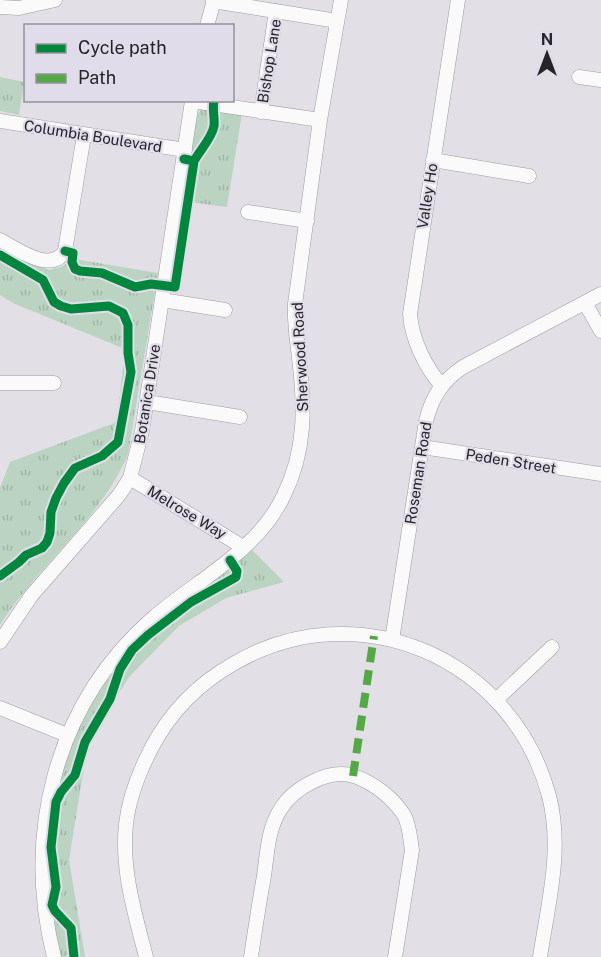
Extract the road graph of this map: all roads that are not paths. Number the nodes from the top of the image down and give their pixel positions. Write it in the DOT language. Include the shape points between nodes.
graph roads {
  1 [pos="55,0"];
  2 [pos="214,0"];
  3 [pos="340,0"];
  4 [pos="458,0"];
  5 [pos="0,7"];
  6 [pos="276,11"];
  7 [pos="337,21"];
  8 [pos="208,24"];
  9 [pos="579,77"];
  10 [pos="601,80"];
  11 [pos="192,102"];
  12 [pos="204,102"];
  13 [pos="261,112"];
  14 [pos="320,120"];
  15 [pos="0,121"];
  16 [pos="84,135"];
  17 [pos="185,150"];
  18 [pos="433,160"];
  19 [pos="530,176"];
  20 [pos="248,212"];
  21 [pos="307,221"];
  22 [pos="0,240"];
  23 [pos="601,294"];
  24 [pos="162,300"];
  25 [pos="585,303"];
  26 [pos="225,310"];
  27 [pos="601,331"];
  28 [pos="0,383"];
  29 [pos="54,383"];
  30 [pos="441,385"];
  31 [pos="147,402"];
  32 [pos="240,417"];
  33 [pos="422,447"];
  34 [pos="601,474"];
  35 [pos="130,478"];
  36 [pos="243,547"];
  37 [pos="392,640"];
  38 [pos="0,642"];
  39 [pos="552,647"];
  40 [pos="496,699"];
  41 [pos="0,708"];
  42 [pos="67,735"];
  43 [pos="54,957"];
  44 [pos="146,957"];
  45 [pos="251,957"];
  46 [pos="395,957"];
  47 [pos="540,957"];
  1 -- 5 [label="street" via="19,8"];
  2 -- 6 [label="street"];
  2 -- 8 [label="street"];
  3 -- 7 [label="street, Sherwood Road"];
  4 -- 18 [label="street, Valley Ho"];
  6 -- 7 [label="street"];
  6 -- 13 [label="street, Bishop Lane"];
  7 -- 14 [label="street, Sherwood Road"];
  9 -- 10 [label="street"];
  11 -- 17 [label="street, Botanica Drive"];
  12 -- 13 [label="street"];
  13 -- 14 [label="street"];
  14 -- 21 [label="street, Sherwood Road"];
  15 -- 16 [label="street, Columbia Boulevard"];
  16 -- 17 [label="street, Columbia Boulevard"];
  16 -- 22 [label="street" via="62,255 49,261"];
  17 -- 24 [label="street, Botanica Drive"];
  18 -- 19 [label="street"];
  18 -- 30 [label="street, Valley Ho" via="410,314 417,345"];
  20 -- 21 [label="street"];
  21 -- 36 [label="street, Sherwood Road" via="294,312 304,398 300,451 284,497 268,522"];
  23 -- 25 [label="street, Roseman Road"];
  24 -- 26 [label="street"];
  24 -- 31 [label="street, Botanica Drive"];
  25 -- 27 [label="street"];
  25 -- 30 [label="street, Roseman Road" via="463,366"];
  28 -- 29 [label="street"];
  30 -- 33 [label="street, Roseman Road" via="428,411"];
  31 -- 32 [label="street"];
  31 -- 35 [label="street, Botanica Drive"];
  33 -- 34 [label="street, Peden Street"];
  33 -- 37 [label="street, Roseman Road"];
  35 -- 36 [label="street, Melrose Way"];
  35 -- 38 [label="street, Botanica Drive" via="112,505 31,597"];
  36 -- 42 [label="street, Sherwood Road" via="153,618 130,642 99,680"];
  37 -- 40 [label="street" via="439,657"];
  37 -- 44 [label="street" via="348,633 313,634 276,643 215,674 176,710 143,765 126,822 126,869"];
  39 -- 40 [label="street"];
  40 -- 47 [label="street" via="531,748 549,796 555,855"];
  41 -- 42 [label="street"];
  42 -- 43 [label="street, Sherwood Road" via="49,793 43,836 46,925"];
  45 -- 46 [label="street" via="270,831 294,792 332,776 353,776 378,788 405,816 412,850"];
}
